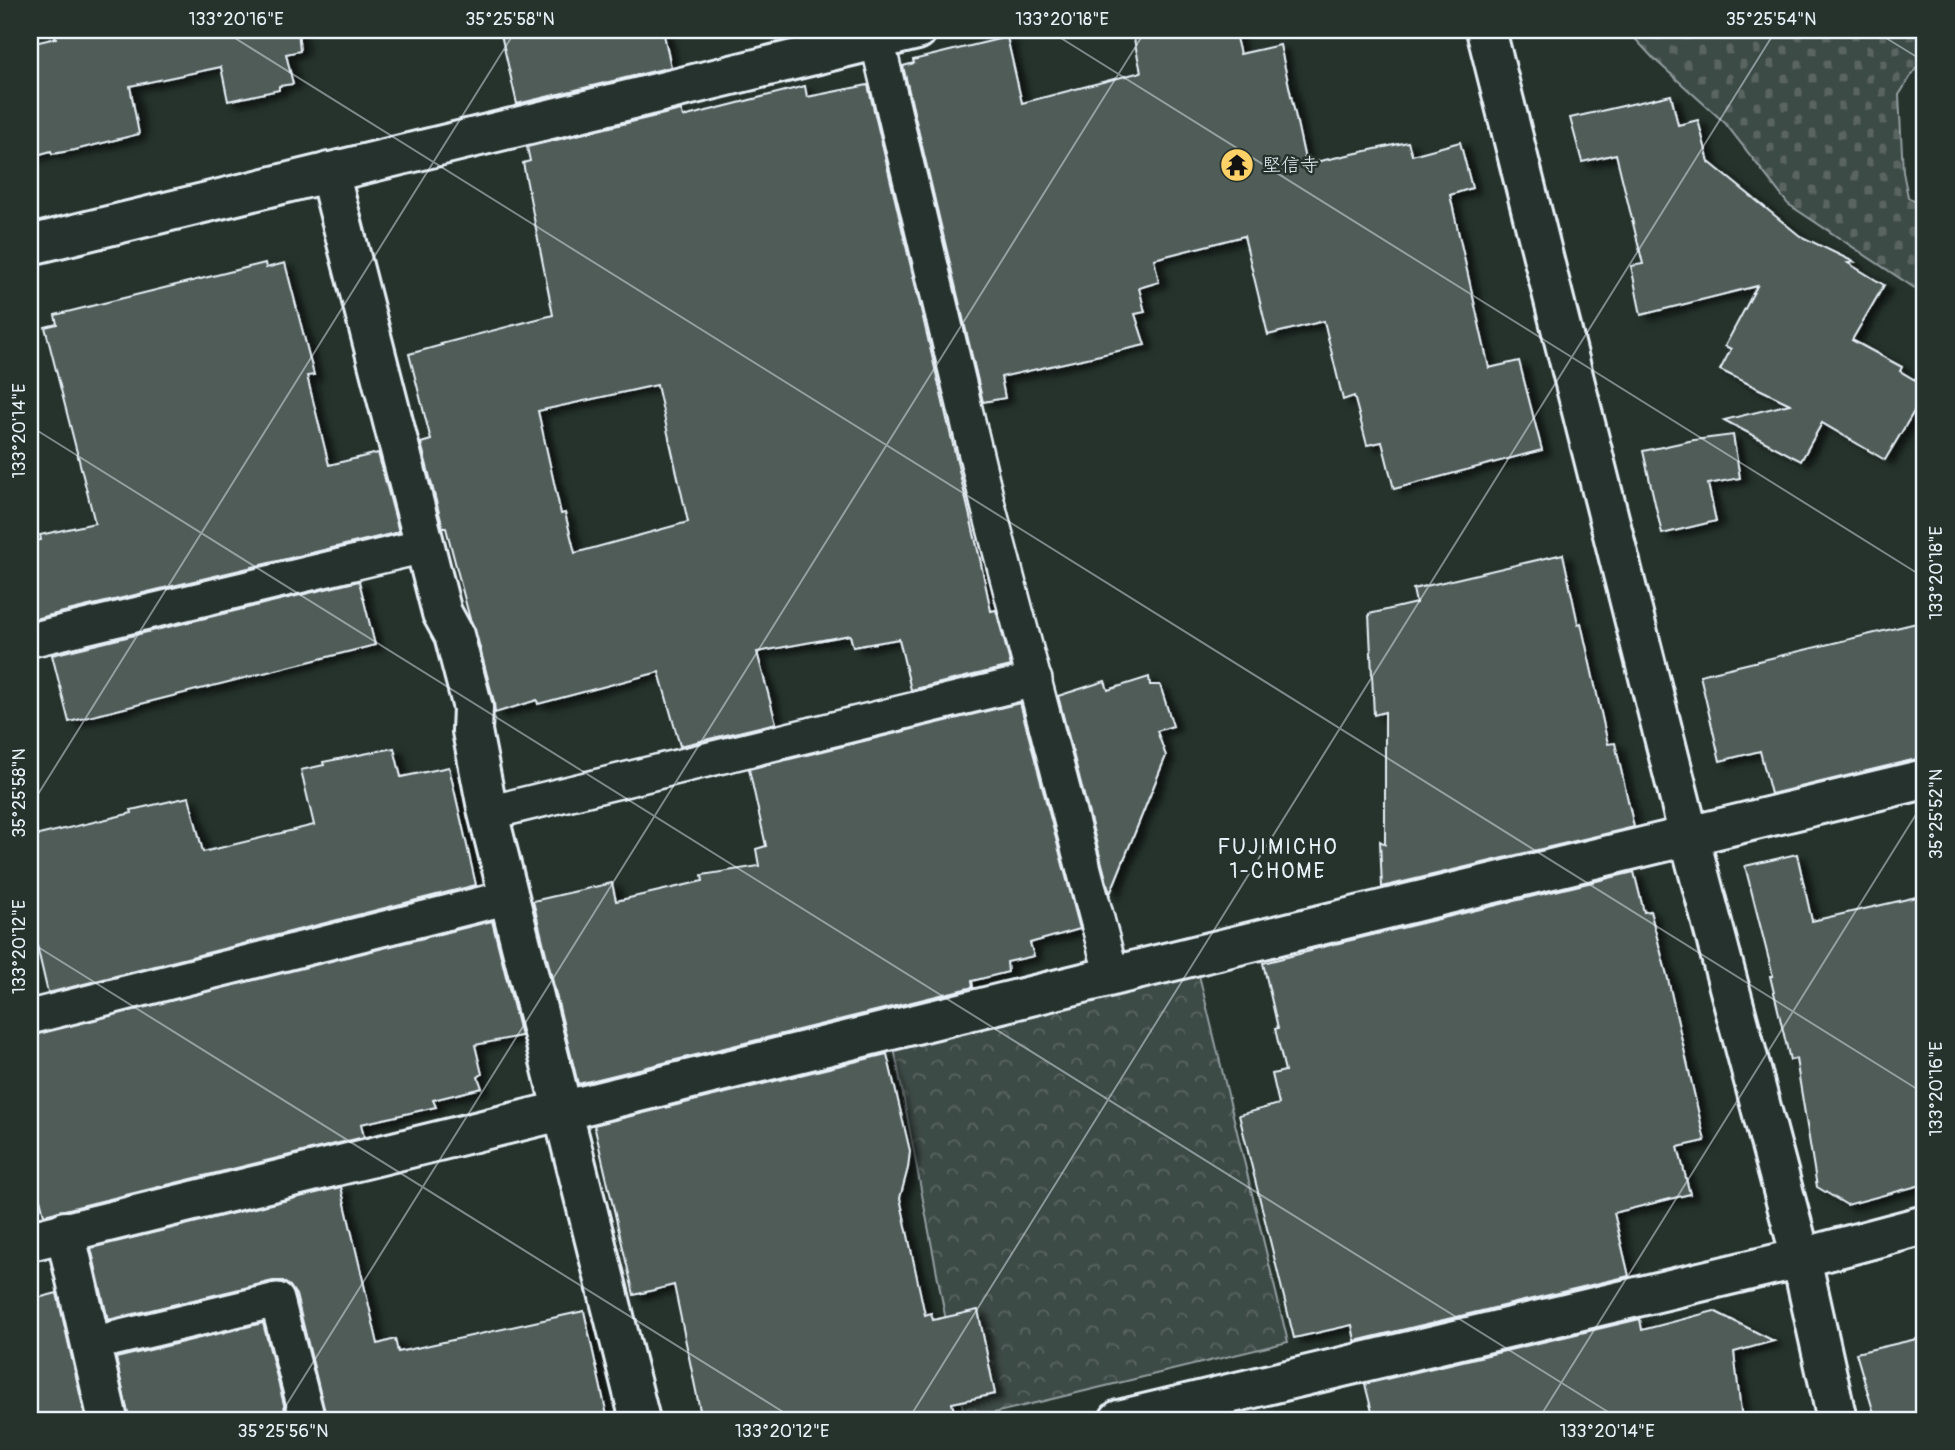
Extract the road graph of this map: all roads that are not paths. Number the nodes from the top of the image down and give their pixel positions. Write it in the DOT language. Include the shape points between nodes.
graph roads {
  1 [pos="917,30"];
  2 [pos="1486,30"];
  3 [pos="877,40"];
  4 [pos="329,172"];
  5 [pos="30,245"];
  6 [pos="424,546"];
  7 [pos="30,640"];
  8 [pos="1035,680"];
  9 [pos="1925,779"];
  10 [pos="488,813"];
  11 [pos="1689,836"];
  12 [pos="509,897"];
  13 [pos="1112,976"];
  14 [pos="30,1017"];
  15 [pos="562,1110"];
  16 [pos="1925,1225"];
  17 [pos="48,1236"];
  18 [pos="1801,1258"];
  19 [pos="91,1345"];
  20 [pos="108,1420"];
  21 [pos="308,1420"];
  22 [pos="640,1420"];
  23 [pos="1119,1420"];
  24 [pos="1837,1420"];
  1 -- 3 [label="street"];
  2 -- 11 [label="street"];
  3 -- 4 [label="street"];
  3 -- 8 [label="lane" via="988,505"];
  4 -- 5 [label="street"];
  4 -- 6 [label="street"];
  6 -- 7 [label="lane"];
  6 -- 10 [label="street" via="473,708 472,731"];
  8 -- 10 [label="lane"];
  8 -- 13 [label="lane"];
  9 -- 11 [label="street"];
  10 -- 12 [label="street"];
  11 -- 13 [label="street"];
  11 -- 18 [label="street"];
  12 -- 14 [label="lane"];
  12 -- 15 [label="street"];
  13 -- 15 [label="street"];
  15 -- 17 [label="street"];
  15 -- 22 [label="street"];
  16 -- 18 [label="street"];
  17 -- 19 [label="street"];
  18 -- 23 [label="street"];
  18 -- 24 [label="street"];
  19 -- 20 [label="street"];
  19 -- 21 [label="lane" via="278,1300"];
}
